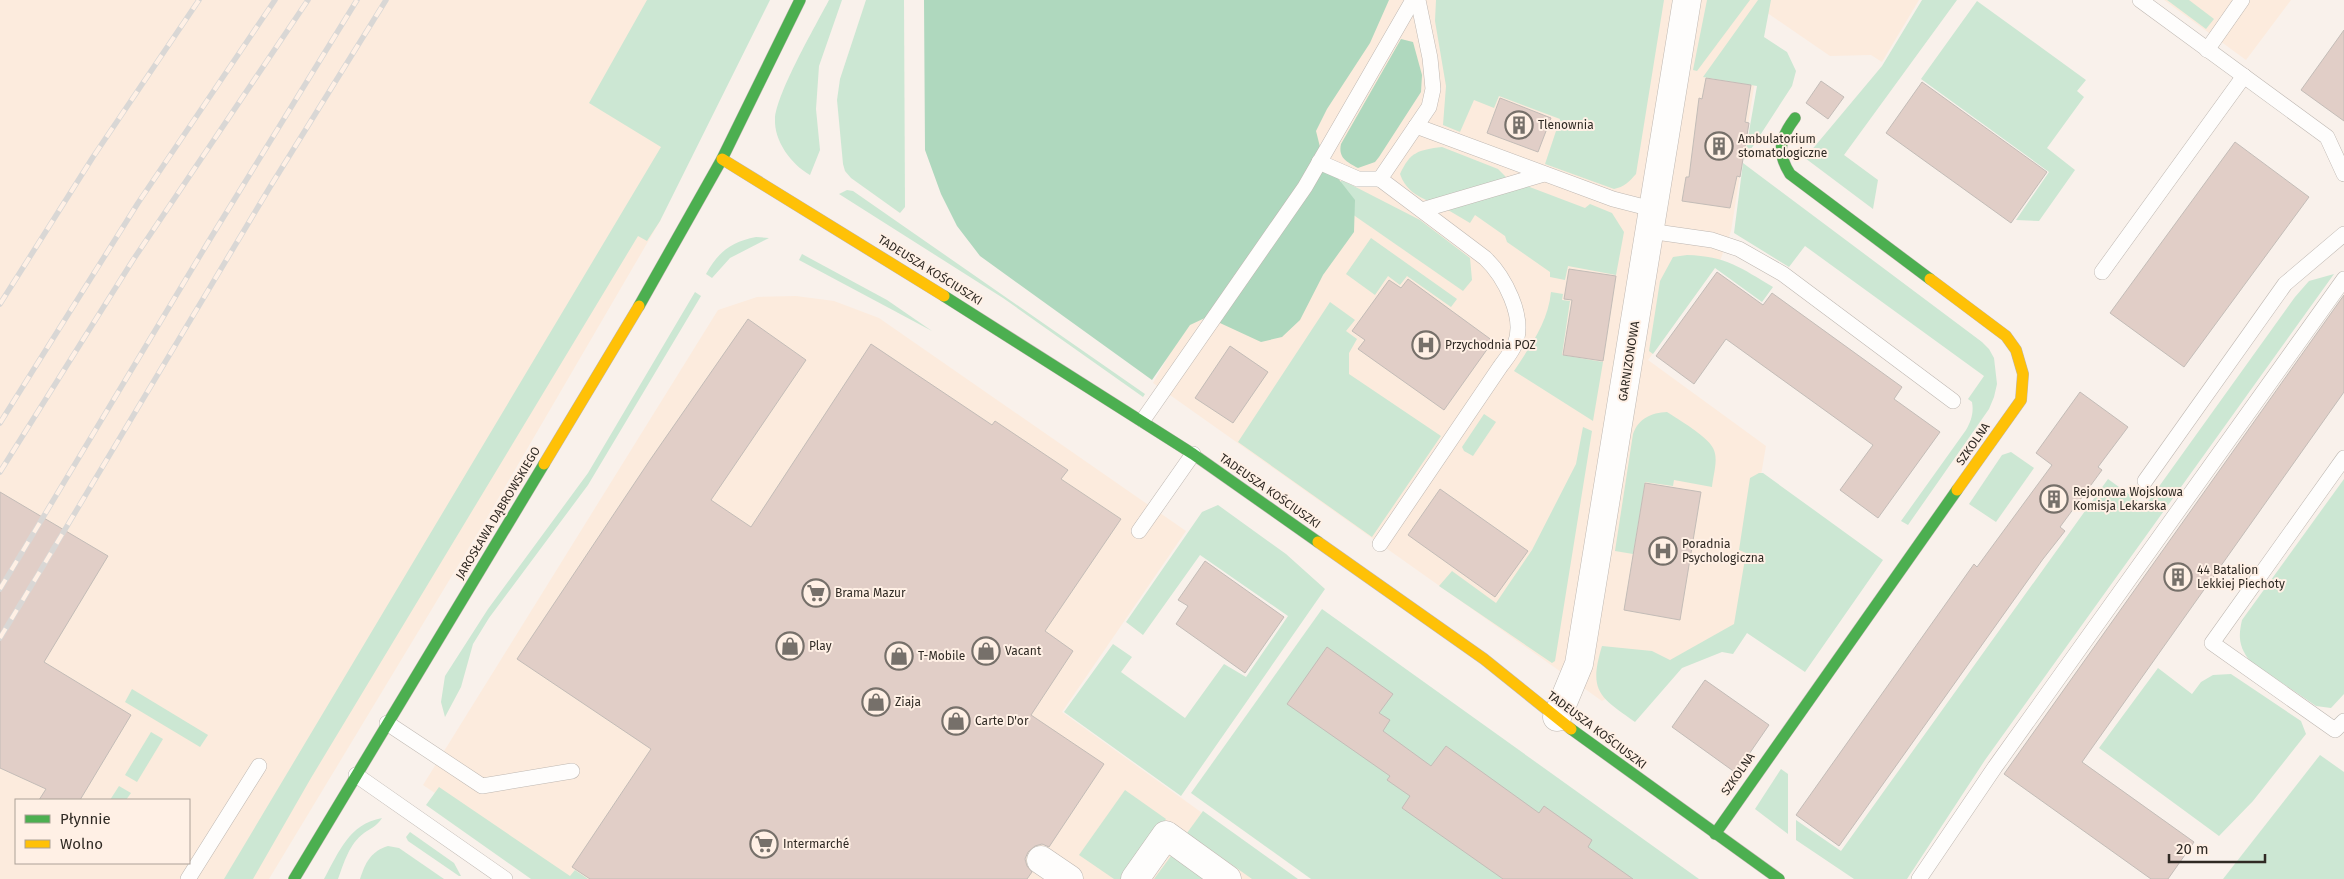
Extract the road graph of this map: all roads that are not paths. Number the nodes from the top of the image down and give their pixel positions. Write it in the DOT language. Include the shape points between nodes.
graph roads {
  1 [pos="800,0"];
  2 [pos="1413,0"];
  3 [pos="1418,0"];
  4 [pos="1687,0"];
  5 [pos="2140,0"];
  6 [pos="2242,0"];
  7 [pos="2208,50"];
  8 [pos="2244,76"];
  9 [pos="1795,118"];
  10 [pos="1416,126"];
  11 [pos="722,159"];
  12 [pos="1319,162"];
  13 [pos="1544,174"];
  14 [pos="2344,174"];
  15 [pos="1380,179"];
  16 [pos="1422,210"];
  17 [pos="1650,220"];
  18 [pos="2344,234"];
  19 [pos="2102,272"];
  20 [pos="2344,279"];
  21 [pos="1953,401"];
  22 [pos="1143,420"];
  23 [pos="1193,454"];
  24 [pos="2344,458"];
  25 [pos="2145,481"];
  26 [pos="1139,531"];
  27 [pos="1380,544"];
  28 [pos="1557,717"];
  29 [pos="2344,721"];
  30 [pos="388,723"];
  31 [pos="259,766"];
  32 [pos="572,771"];
  33 [pos="356,775"];
  34 [pos="1715,834"];
  35 [pos="1042,860"];
  36 [pos="499,877"];
  37 [pos="188,879"];
  38 [pos="294,879"];
  39 [pos="1069,879"];
  40 [pos="1135,879"];
  41 [pos="1227,879"];
  42 [pos="1779,879"];
  43 [pos="1919,879"];
  1 -- 11 [label="street, JAROSŁAWA DĄBROWSKIEGO"];
  2 -- 12 [label="lane"];
  3 -- 10 [label="lane" via="1433,89 1429,107"];
  4 -- 17 [label="street, GARNIZONOWA"];
  5 -- 7 [label="lane"];
  6 -- 7 [label="lane"];
  7 -- 8 [label="lane"];
  8 -- 14 [label="lane" via="2328,137"];
  8 -- 19 [label="lane"];
  9 -- 34 [label="street, SZKOLNA" via="1783,133 1780,144 1783,165 1790,174 2006,336 2019,354 2024,385 2021,400"];
  10 -- 13 [label="lane"];
  10 -- 15 [label="lane"];
  11 -- 22 [label="street, TADEUSZA KOŚCIUSZKI"];
  11 -- 30 [label="street, JAROSŁAWA DĄBROWSKIEGO" via="668,260"];
  12 -- 15 [label="lane" via="1358,179"];
  12 -- 22 [label="lane" via="1305,187"];
  13 -- 16 [label="lane"];
  13 -- 17 [label="lane" via="1614,199"];
  15 -- 16 [label="lane"];
  16 -- 27 [label="lane" via="1485,258 1503,278 1514,308 1515,344"];
  17 -- 21 [label="lane" via="1739,249 1783,274"];
  17 -- 28 [label="street, GARNIZONOWA" via="1579,664"];
  18 -- 25 [label="lane" via="2285,284"];
  20 -- 43 [label="lane"];
  22 -- 23 [label="street, TADEUSZA KOŚCIUSZKI"];
  23 -- 26 [label="lane"];
  23 -- 28 [label="street, TADEUSZA KOŚCIUSZKI" via="1484,659"];
  24 -- 29 [label="lane" via="2212,643 2335,730"];
  28 -- 34 [label="street, TADEUSZA KOŚCIUSZKI"];
  30 -- 32 [label="lane" via="482,786"];
  30 -- 33 [label="street, JAROSŁAWA DĄBROWSKIEGO"];
  31 -- 37 [label="lane"];
  33 -- 36 [label="lane"];
  33 -- 38 [label="street, JAROSŁAWA DĄBROWSKIEGO"];
  34 -- 42 [label="street, TADEUSZA KOŚCIUSZKI"];
  35 -- 39 [label="street"];
  40 -- 41 [label="street" via="1166,835"];
}
